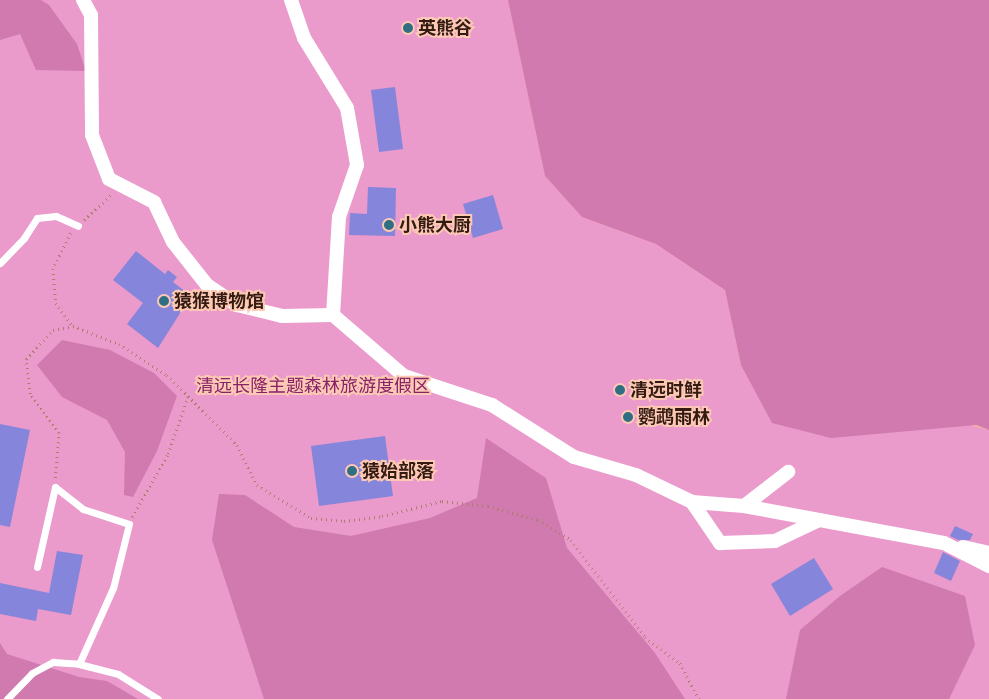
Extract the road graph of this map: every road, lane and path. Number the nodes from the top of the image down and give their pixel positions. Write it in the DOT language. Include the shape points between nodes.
graph roads {
  1 [pos="83,0"];
  2 [pos="291,0"];
  3 [pos="121,185"];
  4 [pos="78,226"];
  5 [pos="0,263"];
  6 [pos="333,315"];
  7 [pos="73,326"];
  8 [pos="188,396"];
  9 [pos="788,472"];
  10 [pos="54,487"];
  11 [pos="692,502"];
  12 [pos="744,506"];
  13 [pos="819,520"];
  14 [pos="129,524"];
  15 [pos="944,543"];
  16 [pos="989,553"];
  17 [pos="989,566"];
  18 [pos="37,567"];
  19 [pos="79,664"];
  20 [pos="7,699"];
  21 [pos="158,699"];
  22 [pos="699,699"];
  1 -- 3 [label="street" via="90,15 92,135 109,180"];
  2 -- 6 [label="street" via="304,38 347,108 357,165 339,217"];
  3 -- 4 [label="path"];
  3 -- 6 [label="street" via="154,202 173,242 207,286 237,305 282,316"];
  4 -- 5 [label="lane" via="56,216 37,218 24,238"];
  4 -- 7 [label="path" via="71,232 53,268 56,303"];
  6 -- 11 [label="street" via="404,376 492,405 574,457 636,475"];
  7 -- 8 [label="path" via="119,344 167,375"];
  7 -- 10 [label="path" via="53,330 26,359 30,394 60,433"];
  8 -- 14 [label="path" via="168,454"];
  8 -- 22 [label="path" via="236,445 257,486 311,518 344,521 442,501 488,506 538,520 571,540 645,637 680,663"];
  9 -- 12 [label="street"];
  10 -- 14 [label="lane" via="84,509"];
  10 -- 18 [label="lane"];
  11 -- 12 [label="street"];
  11 -- 13 [label="street" via="720,543 775,541"];
  12 -- 13 [label="street"];
  13 -- 15 [label="street"];
  14 -- 19 [label="lane" via="113,588"];
  15 -- 16 [label="street"];
  15 -- 17 [label="street"];
  19 -- 20 [label="lane" via="53,662 32,673"];
  19 -- 21 [label="lane" via="118,674"];
}
